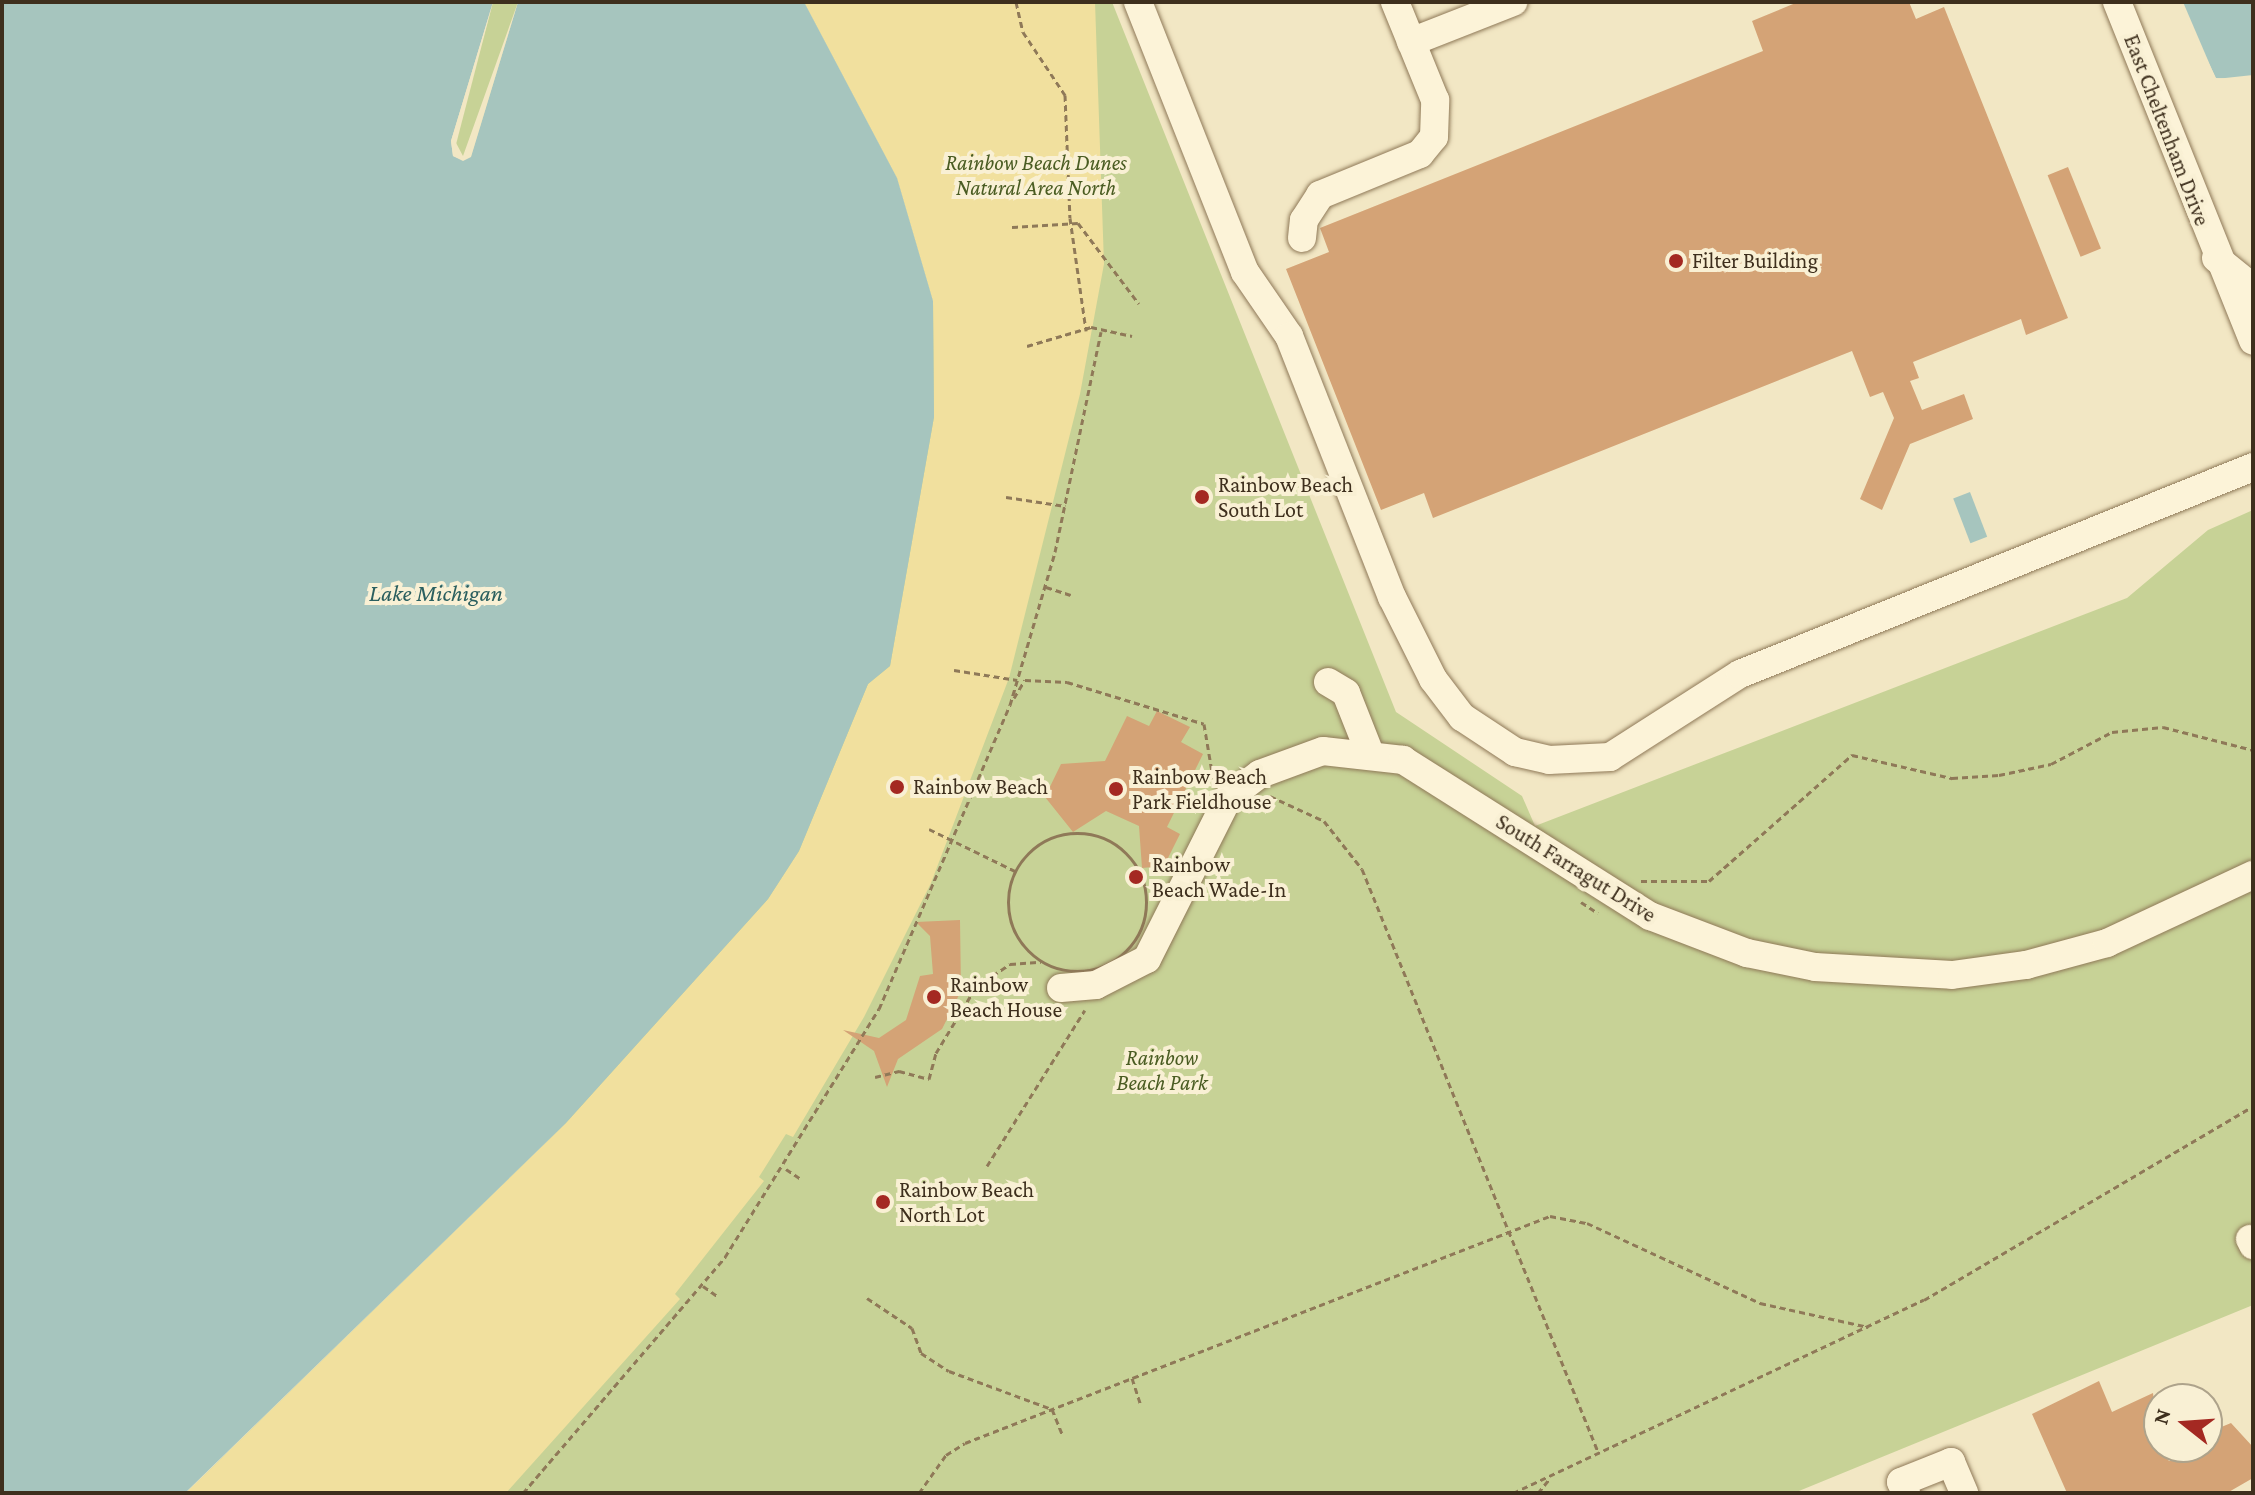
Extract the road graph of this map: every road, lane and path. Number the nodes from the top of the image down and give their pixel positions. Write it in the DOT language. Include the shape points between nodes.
graph roads {
  1 [pos="1016,2"];
  2 [pos="1138,2"];
  3 [pos="1395,2"];
  4 [pos="1513,2"];
  5 [pos="2117,2"];
  6 [pos="1411,42"];
  7 [pos="1071,222"];
  8 [pos="1012,227"];
  9 [pos="1302,238"];
  10 [pos="2216,258"];
  11 [pos="2253,288"];
  12 [pos="1139,304"];
  13 [pos="1086,331"];
  14 [pos="1101,332"];
  15 [pos="1132,336"];
  16 [pos="2253,341"];
  17 [pos="1027,346"];
  18 [pos="2253,467"];
  19 [pos="1006,497"];
  20 [pos="1066,506"];
  21 [pos="1046,587"];
  22 [pos="1071,595"];
  23 [pos="954,670"];
  24 [pos="1018,680"];
  25 [pos="1010,705"];
  26 [pos="2253,750"];
  27 [pos="1237,789"];
  28 [pos="1282,791"];
  29 [pos="929,829"];
  30 [pos="956,842"];
  31 [pos="1015,871"];
  32 [pos="2253,875"];
  33 [pos="1632,881"];
  34 [pos="1571,895"];
  35 [pos="1606,913"];
  36 [pos="1043,962"];
  37 [pos="1112,972"];
  38 [pos="1061,988"];
  39 [pos="875,1077"];
  40 [pos="2253,1106"];
  41 [pos="987,1166"];
  42 [pos="786,1169"];
  43 [pos="801,1179"];
  44 [pos="1508,1229"];
  45 [pos="703,1286"];
  46 [pos="719,1297"];
  47 [pos="867,1298"];
  48 [pos="1868,1327"];
  49 [pos="1132,1378"];
  50 [pos="1141,1405"];
  51 [pos="1052,1409"];
  52 [pos="1063,1436"];
  53 [pos="1599,1454"];
  54 [pos="1553,1475"];
  55 [pos="523,1493"];
  56 [pos="919,1493"];
  57 [pos="1513,1493"];
  58 [pos="1538,1493"];
  59 [pos="1906,1493"];
  60 [pos="1964,1493"];
  1 -- 7 [label="path" via="1023,32 1065,95"];
  2 -- 18 [label="lane" via="1245,272 1289,336 1426,666 1462,717 1515,752 1549,760 1610,757 1740,674"];
  3 -- 6 [label="lane"];
  4 -- 6 [label="lane"];
  5 -- 10 [label="lane, East Cheltenham Drive"];
  6 -- 9 [label="lane" via="1439,114 1430,146 1320,195 1304,220"];
  7 -- 8 [label="path"];
  7 -- 12 [label="path" via="1097,241 1122,291"];
  7 -- 13 [label="path"];
  10 -- 11 [label="lane, East Cheltenham Drive"];
  10 -- 16 [label="lane, East Cheltenham Drive"];
  13 -- 14 [label="path"];
  13 -- 17 [label="path"];
  14 -- 15 [label="path"];
  14 -- 20 [label="path"];
  19 -- 20 [label="path"];
  20 -- 21 [label="path"];
  21 -- 22 [label="path"];
  21 -- 24 [label="path"];
  23 -- 24 [label="path"];
  24 -- 25 [label="path"];
  25 -- 27 [label="path" via="1025,680 1067,682 1204,724 1214,784"];
  25 -- 30 [label="path"];
  26 -- 33 [label="path" via="2163,727 2112,732 2051,764 1952,778 1852,755 1709,881"];
  27 -- 32 [label="lane, South Farragut Drive" via="1285,762 1362,750 1424,771 1650,916 1735,949 1815,967 1927,975 2026,965 2107,943"];
  27 -- 37 [label="lane" via="1147,959"];
  28 -- 44 [label="path" via="1273,797 1324,821 1362,869"];
  29 -- 30 [label="path"];
  30 -- 31 [label="path"];
  30 -- 42 [label="path" via="879,1009"];
  31 -- 36 [label="path" via="1012,925"];
  31 -- 37 [label="path" via="1041,843 1068,834 1105,840 1128,857 1142,882 1143,920"];
  34 -- 35 [label="path"];
  36 -- 37 [label="path" via="1074,971"];
  36 -- 39 [label="path" via="1010,964 976,987 936,1053 929,1079 899,1071"];
  37 -- 38 [label="lane"];
  37 -- 41 [label="path"];
  40 -- 48 [label="path"];
  42 -- 43 [label="path"];
  42 -- 45 [label="path"];
  44 -- 48 [label="path" via="1550,1216 1574,1218 1760,1303"];
  44 -- 49 [label="path" via="1430,1268 1397,1273"];
  44 -- 53 [label="path"];
  45 -- 46 [label="path"];
  45 -- 55 [label="path"];
  47 -- 51 [label="path" via="912,1328 921,1353 949,1371"];
  48 -- 53 [label="path"];
  49 -- 50 [label="path"];
  49 -- 51 [label="path"];
  51 -- 52 [label="path"];
  51 -- 56 [label="path" via="953,1450"];
  53 -- 54 [label="path"];
  54 -- 57 [label="path"];
  54 -- 58 [label="path"];
  59 -- 60 [label="lane" via="1901,1482 1951,1462"];
}
